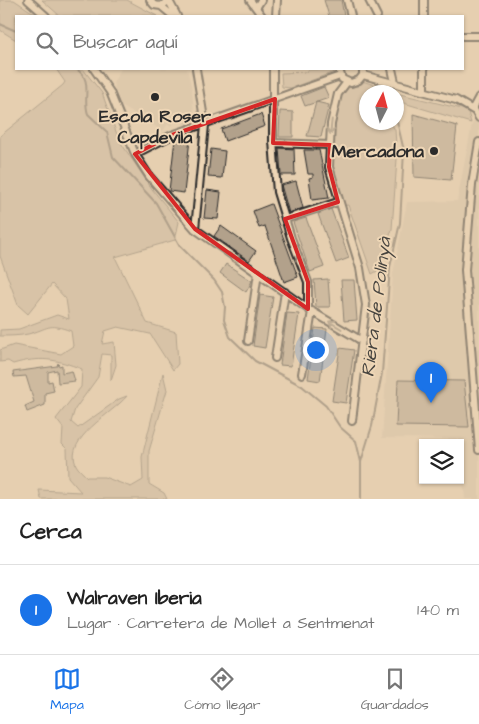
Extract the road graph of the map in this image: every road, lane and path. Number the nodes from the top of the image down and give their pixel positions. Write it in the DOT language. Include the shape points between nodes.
graph roads {
  1 [pos="28,0"];
  2 [pos="250,0"];
  3 [pos="261,0"];
  4 [pos="277,0"];
  5 [pos="347,0"];
  6 [pos="369,0"];
  7 [pos="424,0"];
  8 [pos="148,1"];
  9 [pos="170,1"];
  10 [pos="161,6"];
  11 [pos="256,8"];
  12 [pos="45,15"];
  13 [pos="172,15"];
  14 [pos="177,15"];
  15 [pos="261,15"];
  16 [pos="276,15"];
  17 [pos="351,15"];
  18 [pos="376,15"];
  19 [pos="424,15"];
  20 [pos="464,36"];
  21 [pos="479,36"];
  22 [pos="95,70"];
  23 [pos="196,70"];
  24 [pos="274,70"];
  25 [pos="392,70"];
  26 [pos="424,70"];
  27 [pos="339,72"];
  28 [pos="363,72"];
  29 [pos="347,82"];
  30 [pos="395,82"];
  31 [pos="424,90"];
  32 [pos="478,98"];
  33 [pos="274,99"];
  34 [pos="456,100"];
  35 [pos="471,108"];
  36 [pos="476,118"];
  37 [pos="205,125"];
  38 [pos="273,142"];
  39 [pos="479,142"];
  40 [pos="330,145"];
  41 [pos="135,154"];
  42 [pos="338,202"];
  43 [pos="286,219"];
  44 [pos="195,229"];
  45 [pos="258,273"];
  46 [pos="285,292"];
  47 [pos="310,310"];
  48 [pos="248,341"];
  49 [pos="362,341"];
  50 [pos="275,358"];
  51 [pos="302,374"];
  52 [pos="352,421"];
  53 [pos="479,450"];
  1 -- 12 [label="street"];
  2 -- 11 [label="street"];
  3 -- 11 [label="street"];
  4 -- 16 [label="street"];
  5 -- 17 [label="street"];
  6 -- 18 [label="street"];
  7 -- 19 [label="street"];
  8 -- 10 [label="street"];
  9 -- 10 [label="street"];
  9 -- 14 [label="street"];
  10 -- 13 [label="street"];
  11 -- 15 [label="street"];
  20 -- 21 [label="street"];
  22 -- 41 [label="street" via="110,92"];
  23 -- 37 [label="street"];
  24 -- 33 [label="street"];
  25 -- 30 [label="street"];
  26 -- 31 [label="street"];
  27 -- 29 [label="street"];
  27 -- 33 [label="street"];
  28 -- 29 [label="street" via="356,82"];
  28 -- 30 [label="street"];
  29 -- 40 [label="street, one-way" via="338,94"];
  30 -- 31 [label="street"];
  31 -- 34 [label="street"];
  32 -- 34 [label="street"];
  32 -- 35 [label="street"];
  33 -- 37 [label="street"];
  33 -- 38 [label="street"];
  34 -- 35 [label="street"];
  35 -- 36 [label="street"];
  37 -- 41 [label="street" via="172,135"];
  37 -- 44 [label="street"];
  38 -- 40 [label="street"];
  38 -- 43 [label="street" via="278,192"];
  39 -- 53 [label="street" via="465,270"];
  40 -- 42 [label="street" via="329,167"];
  41 -- 44 [label="street" via="149,176"];
  42 -- 43 [label="street"];
  42 -- 49 [label="street" via="360,268 366,305"];
  47 -- 43 [label="street, one-way" via="308,282"];
  44 -- 45 [label="street, one-way"];
  45 -- 46 [label="street"];
  45 -- 48 [label="street"];
  46 -- 47 [label="street"];
  46 -- 50 [label="street"];
  49 -- 47 [label="street, one-way"];
  47 -- 51 [label="street"];
  49 -- 52 [label="street"];
}
